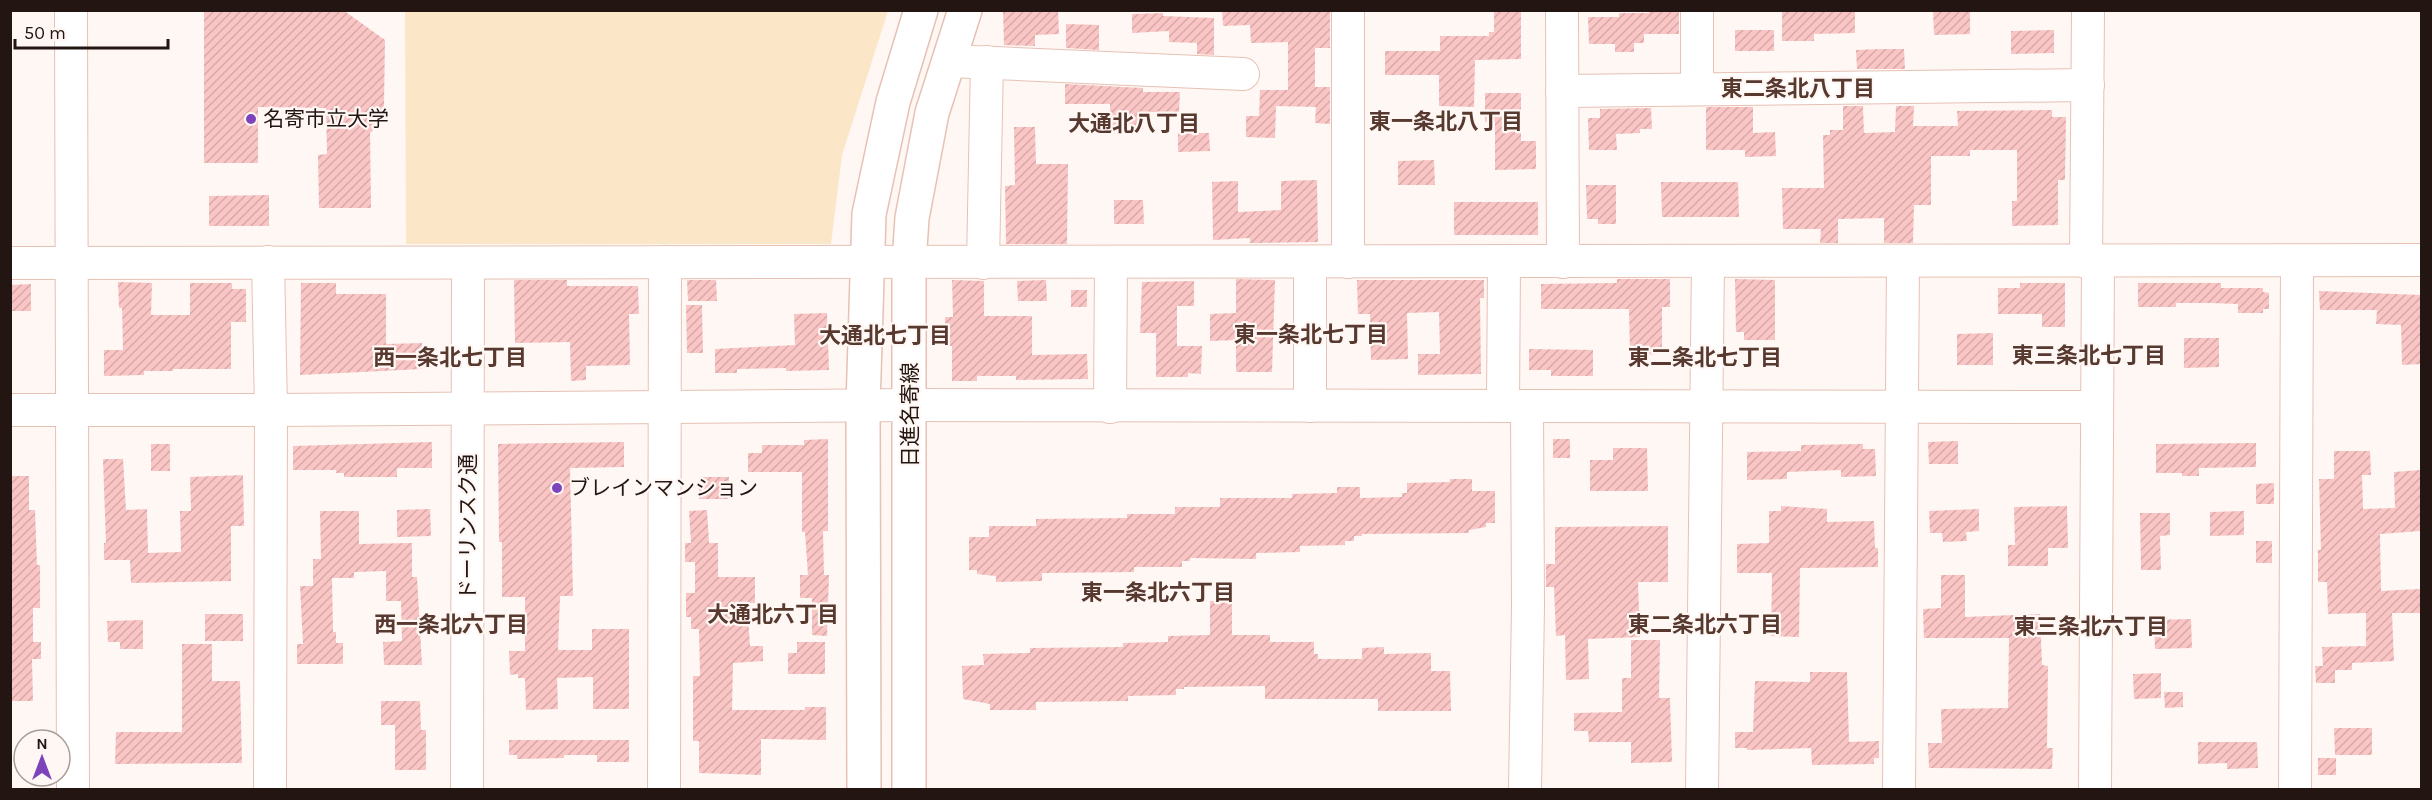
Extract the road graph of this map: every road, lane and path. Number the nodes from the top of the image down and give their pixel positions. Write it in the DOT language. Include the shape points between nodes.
graph roads {
  1 [pos="71,10"];
  2 [pos="921,10"];
  3 [pos="964,10"];
  4 [pos="1348,10"];
  5 [pos="1562,10"];
  6 [pos="1697,10"];
  7 [pos="2088,10"];
  8 [pos="950,62"];
  9 [pos="987,62"];
  10 [pos="1243,74"];
  11 [pos="2088,85"];
  12 [pos="1697,89"];
  13 [pos="1562,91"];
  14 [pos="2421,260"];
  15 [pos="1708,261"];
  16 [pos="2297,261"];
  17 [pos="71,262"];
  18 [pos="268,262"];
  19 [pos="665,262"];
  20 [pos="866,262"];
  21 [pos="1310,262"];
  22 [pos="1348,262"];
  23 [pos="1504,262"];
  24 [pos="1563,262"];
  25 [pos="1903,262"];
  26 [pos="2092,262"];
  27 [pos="10,263"];
  28 [pos="909,263"];
  29 [pos="983,263"];
  30 [pos="1112,263"];
  31 [pos="468,264"];
  32 [pos="910,405"];
  33 [pos="1706,405"];
  34 [pos="862,406"];
  35 [pos="1310,406"];
  36 [pos="1515,406"];
  37 [pos="1901,406"];
  38 [pos="664,407"];
  39 [pos="1110,407"];
  40 [pos="2097,407"];
  41 [pos="468,408"];
  42 [pos="10,410"];
  43 [pos="72,410"];
  44 [pos="271,410"];
  45 [pos="73,789"];
  46 [pos="270,789"];
  47 [pos="466,789"];
  48 [pos="664,789"];
  49 [pos="864,789"];
  50 [pos="909,789"];
  51 [pos="1525,789"];
  52 [pos="1702,789"];
  53 [pos="1899,789"];
  54 [pos="2095,789"];
  55 [pos="2295,789"];
  1 -- 17 [label="street"];
  2 -- 20 [label="main road" via="892,102 875,178"];
  3 -- 8 [label="main road, 日進名寄線"];
  4 -- 22 [label="street"];
  5 -- 13 [label="street"];
  6 -- 12 [label="street"];
  7 -- 11 [label="street"];
  8 -- 9 [label="street"];
  8 -- 28 [label="main road, 日進名寄線" via="932,113 912,218"];
  9 -- 10 [label="street"];
  9 -- 29 [label="street"];
  11 -- 12 [label="street"];
  11 -- 26 [label="street"];
  12 -- 13 [label="street"];
  13 -- 24 [label="street"];
  14 -- 16 [label="street"];
  15 -- 24 [label="street"];
  15 -- 25 [label="street"];
  15 -- 33 [label="street"];
  16 -- 26 [label="street"];
  16 -- 55 [label="street"];
  17 -- 18 [label="street"];
  17 -- 27 [label="street"];
  17 -- 43 [label="street"];
  18 -- 31 [label="street"];
  18 -- 44 [label="street"];
  19 -- 20 [label="street"];
  19 -- 31 [label="street"];
  19 -- 38 [label="street"];
  20 -- 28 [label="street"];
  20 -- 34 [label="main road"];
  21 -- 22 [label="street"];
  21 -- 30 [label="street"];
  21 -- 35 [label="street"];
  22 -- 23 [label="street"];
  23 -- 24 [label="street"];
  23 -- 36 [label="street"];
  25 -- 26 [label="street"];
  25 -- 37 [label="street"];
  26 -- 40 [label="street"];
  28 -- 29 [label="street"];
  28 -- 32 [label="main road, 日進名寄線"];
  29 -- 30 [label="street"];
  30 -- 39 [label="street"];
  31 -- 41 [label="street, ドーリンスク通"];
  32 -- 34 [label="street"];
  32 -- 39 [label="street"];
  32 -- 50 [label="main road, 日進名寄線"];
  33 -- 36 [label="street"];
  33 -- 37 [label="street"];
  33 -- 52 [label="street"];
  34 -- 38 [label="street"];
  34 -- 49 [label="main road"];
  35 -- 36 [label="street"];
  35 -- 39 [label="street"];
  36 -- 51 [label="street" via="1528,606"];
  37 -- 40 [label="street"];
  37 -- 53 [label="street"];
  38 -- 41 [label="street"];
  38 -- 48 [label="street"];
  40 -- 54 [label="street"];
  41 -- 44 [label="street"];
  41 -- 47 [label="street, ドーリンスク通"];
  42 -- 43 [label="street"];
  43 -- 44 [label="street"];
  43 -- 45 [label="street"];
  44 -- 46 [label="street"];
}
